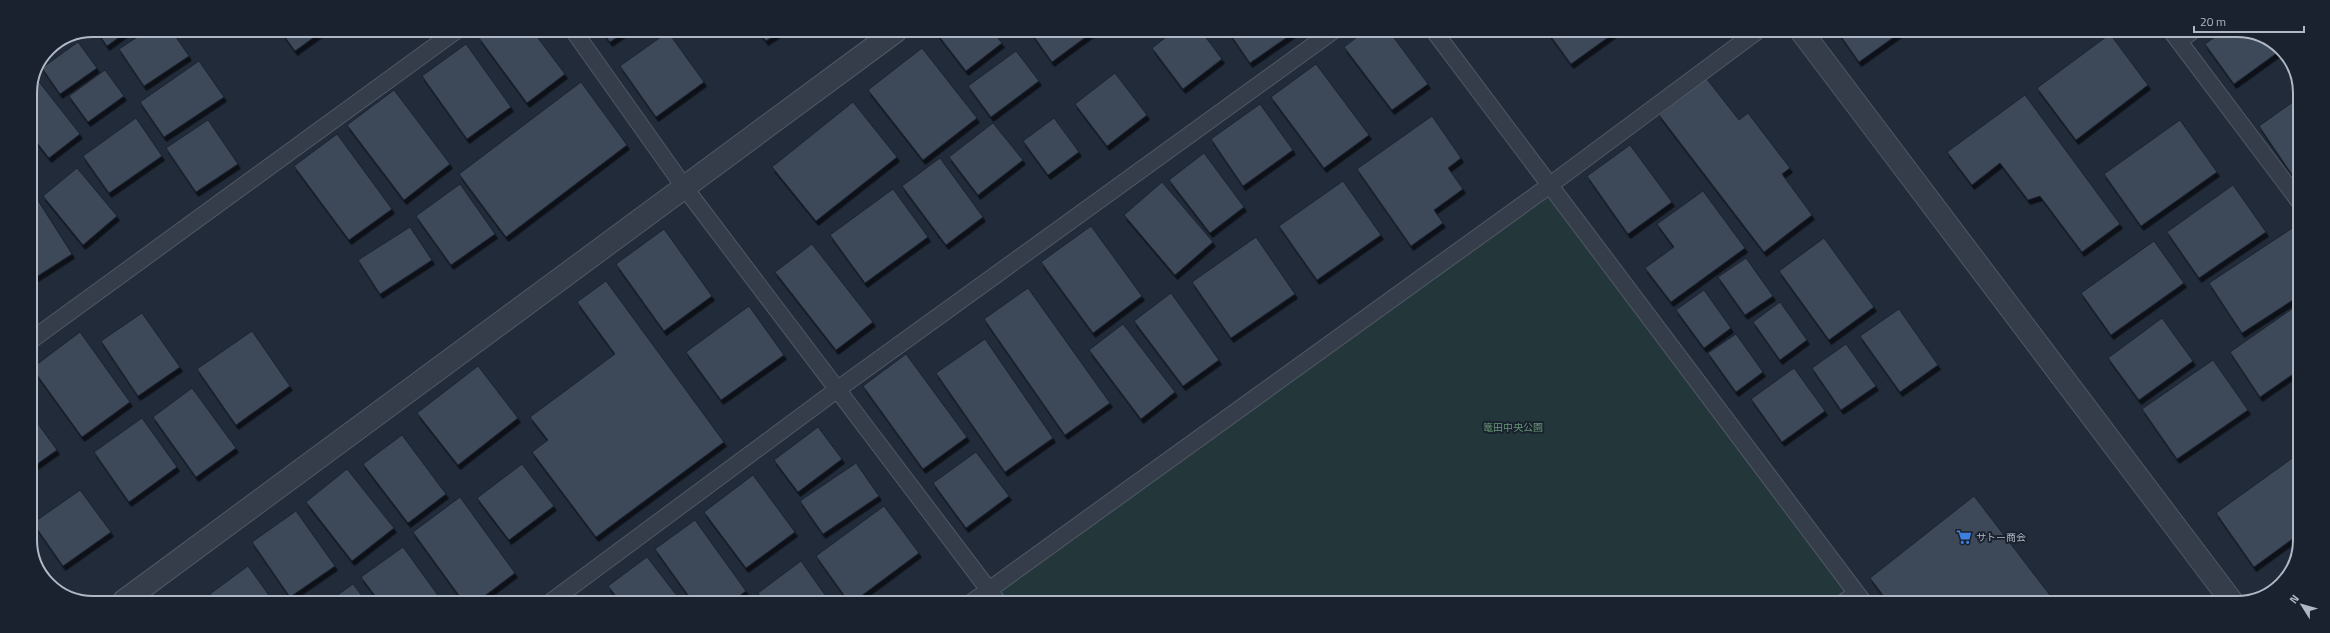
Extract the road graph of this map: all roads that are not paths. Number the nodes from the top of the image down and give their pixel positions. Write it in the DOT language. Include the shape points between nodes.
graph roads {
  1 [pos="447,37"];
  2 [pos="578,37"];
  3 [pos="888,37"];
  4 [pos="1325,37"];
  5 [pos="1439,37"];
  6 [pos="1749,37"];
  7 [pos="1806,37"];
  8 [pos="2182,37"];
  9 [pos="1550,185"];
  10 [pos="686,188"];
  11 [pos="2293,193"];
  12 [pos="37,336"];
  13 [pos="838,389"];
  14 [pos="131,596"];
  15 [pos="559,596"];
  16 [pos="993,596"];
  17 [pos="1858,596"];
  18 [pos="2228,596"];
  1 -- 12 [label="lane"];
  2 -- 10 [label="lane"];
  3 -- 10 [label="street"];
  4 -- 13 [label="lane"];
  5 -- 9 [label="lane"];
  6 -- 9 [label="lane"];
  7 -- 18 [label="street"];
  8 -- 11 [label="lane"];
  9 -- 16 [label="lane"];
  9 -- 17 [label="lane"];
  10 -- 13 [label="lane"];
  10 -- 14 [label="street"];
  13 -- 15 [label="lane"];
  13 -- 16 [label="lane"];
}
